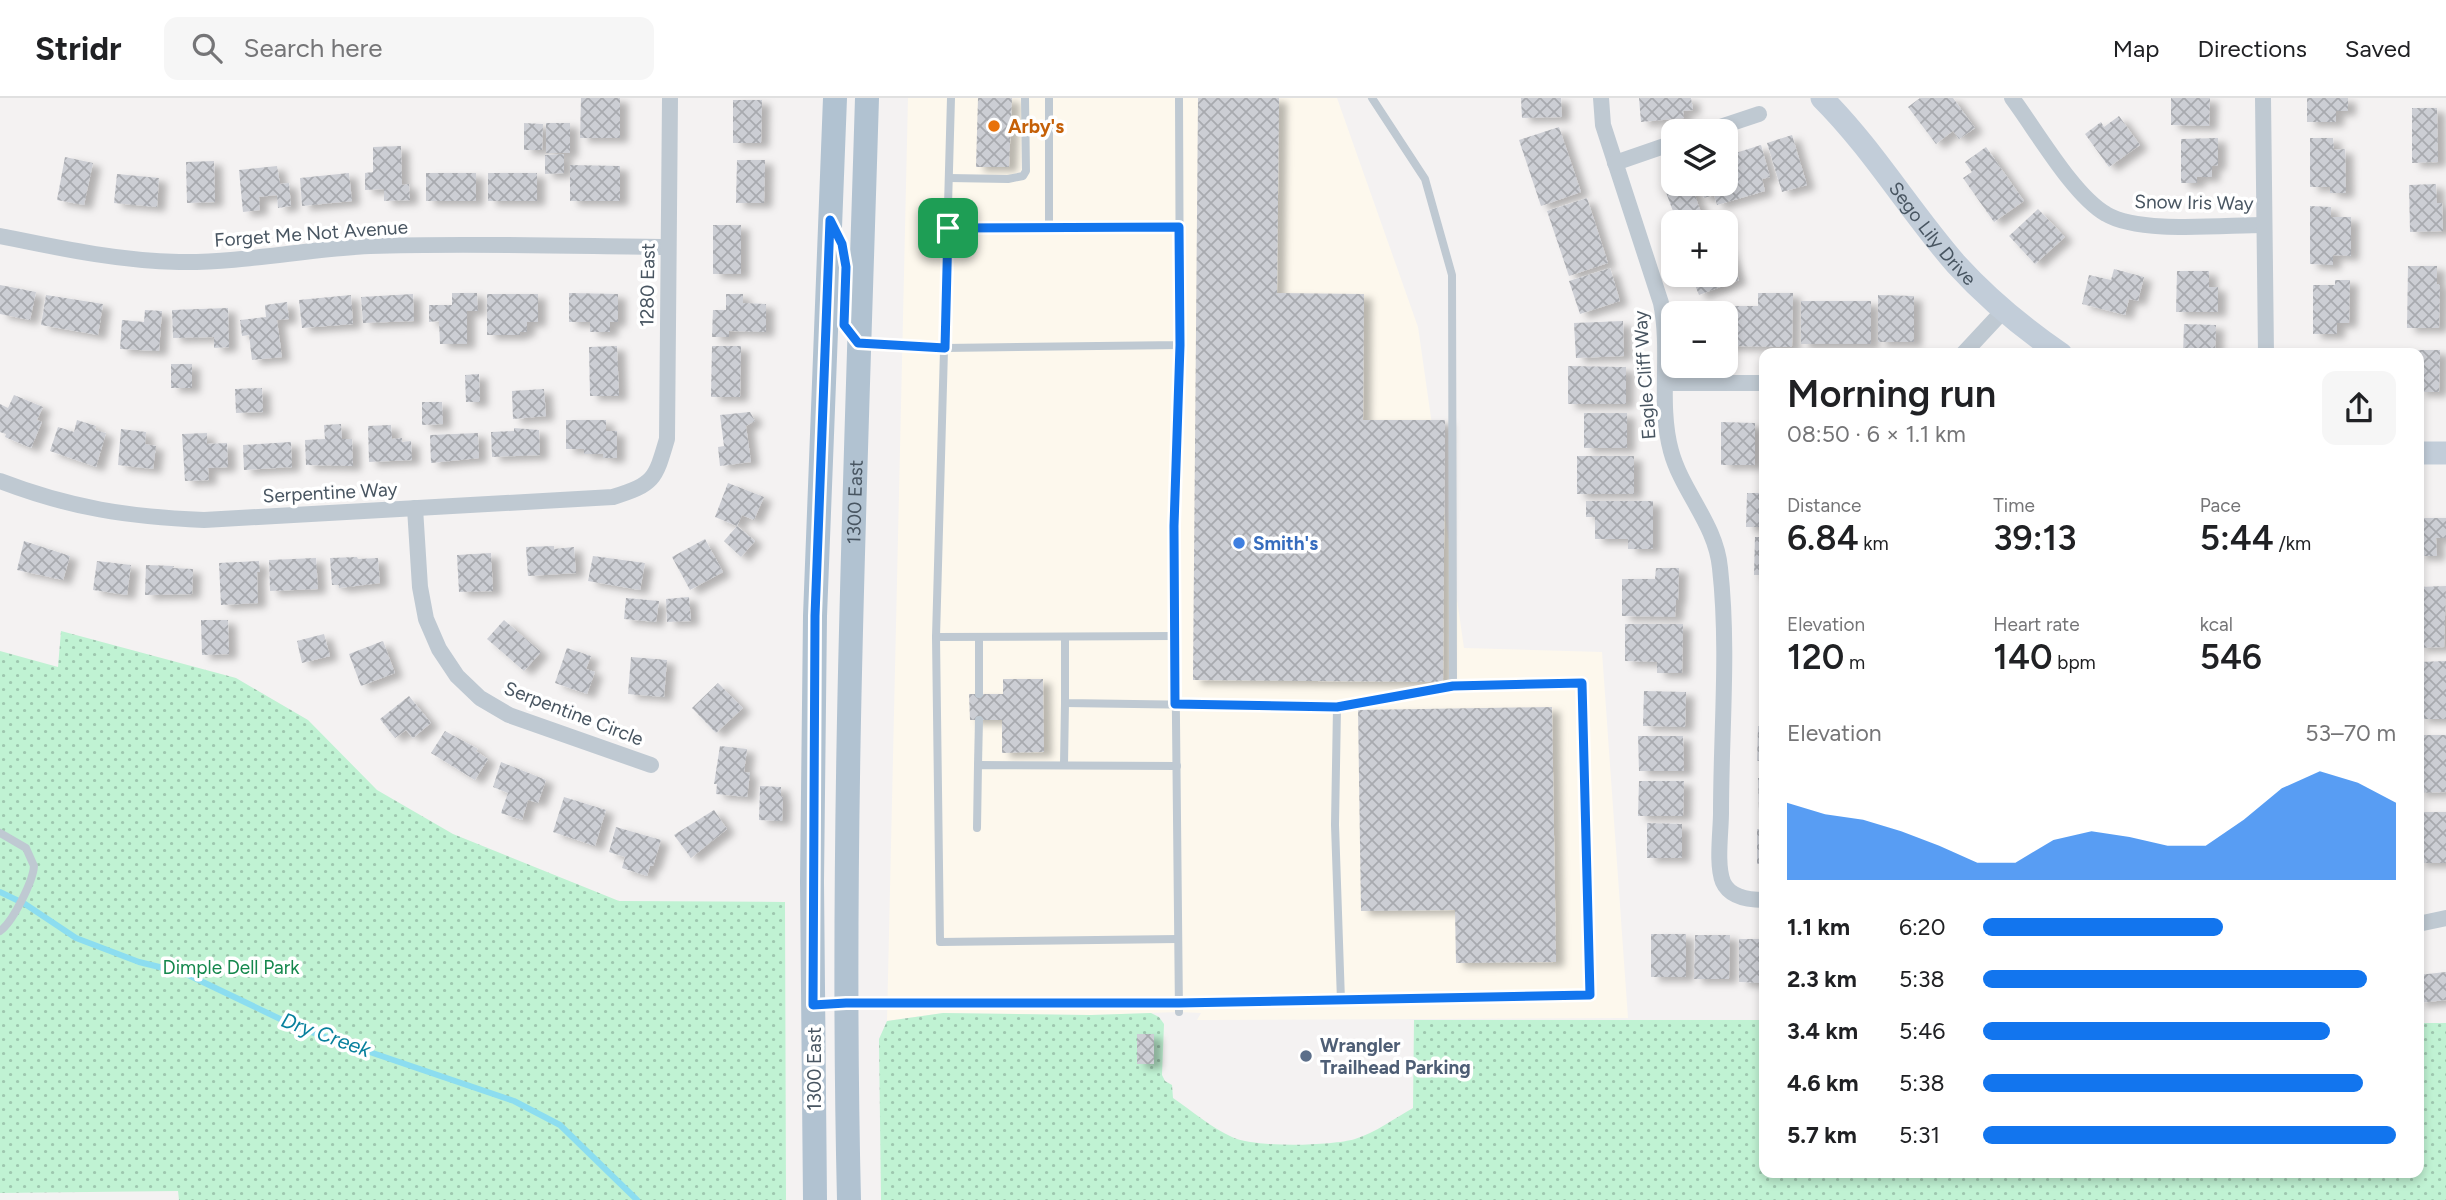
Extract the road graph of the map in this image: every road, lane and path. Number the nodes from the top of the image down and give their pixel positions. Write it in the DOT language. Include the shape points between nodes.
graph roads {
  1 [pos="670,98"];
  2 [pos="835,98"];
  3 [pos="867,98"];
  4 [pos="951,98"];
  5 [pos="1025,98"];
  6 [pos="1049,98"];
  7 [pos="1178,98"];
  8 [pos="1372,98"];
  9 [pos="1601,98"];
  10 [pos="1822,98"];
  11 [pos="2012,98"];
  12 [pos="2263,98"];
  13 [pos="1759,114"];
  14 [pos="1738,121"];
  15 [pos="1661,147"];
  16 [pos="1615,163"];
  17 [pos="949,178"];
  18 [pos="830,220"];
  19 [pos="2264,225"];
  20 [pos="1179,227"];
  21 [pos="948,228"];
  22 [pos="1049,228"];
  23 [pos="0,236"];
  24 [pos="668,247"];
  25 [pos="2003,311"];
  26 [pos="858,343"];
  27 [pos="1180,345"];
  28 [pos="945,348"];
  29 [pos="1969,348"];
  30 [pos="2053,348"];
  31 [pos="2266,348"];
  32 [pos="1666,383"];
  33 [pos="1759,383"];
  34 [pos="2424,453"];
  35 [pos="2446,453"];
  36 [pos="658,471"];
  37 [pos="0,481"];
  38 [pos="415,508"];
  39 [pos="1065,636"];
  40 [pos="1175,636"];
  41 [pos="979,637"];
  42 [pos="936,638"];
  43 [pos="1453,686"];
  44 [pos="979,694"];
  45 [pos="1065,703"];
  46 [pos="1175,704"];
  47 [pos="1337,707"];
  48 [pos="979,720"];
  49 [pos="651,765"];
  50 [pos="978,765"];
  51 [pos="1064,765"];
  52 [pos="1177,766"];
  53 [pos="977,828"];
  54 [pos="0,833"];
  55 [pos="1759,900"];
  56 [pos="2446,918"];
  57 [pos="2424,923"];
  58 [pos="0,931"];
  59 [pos="1178,939"];
  60 [pos="1341,1001"];
  61 [pos="846,1003"];
  62 [pos="813,1005"];
  63 [pos="1179,1007"];
  64 [pos="814,1200"];
  65 [pos="849,1200"];
  1 -- 24 [label="street, 1280 East"];
  2 -- 18 [label="main road, 1300 East"];
  3 -- 26 [label="main road, 1300 East"];
  4 -- 17 [label="lane"];
  5 -- 17 [label="lane" via="1023,176"];
  6 -- 22 [label="lane"];
  7 -- 20 [label="lane"];
  8 -- 43 [label="lane" via="1424,179 1452,275"];
  9 -- 16 [label="street, Eagle Cliff Way" via="1603,125"];
  10 -- 25 [label="street, Sego Lily Drive" via="1957,265"];
  11 -- 19 [label="street, Snow Iris Way" via="2071,180 2111,216 2152,226"];
  12 -- 19 [label="street"];
  13 -- 14 [label="street"];
  15 -- 16 [label="street"];
  16 -- 32 [label="street, Eagle Cliff Way" via="1661,303"];
  17 -- 21 [label="lane"];
  18 -- 26 [label="main road" via="842,244 846,267 844,325"];
  18 -- 62 [label="main road, 1300 East" via="815,616"];
  19 -- 31 [label="street"];
  20 -- 22 [label="lane"];
  20 -- 27 [label="lane"];
  21 -- 22 [label="lane"];
  21 -- 28 [label="lane"];
  23 -- 24 [label="street, Forget Me Not Avenue" via="91,255 179,262 351,247"];
  24 -- 36 [label="street, 1280 East" via="667,439"];
  25 -- 29 [label="street"];
  25 -- 30 [label="street, Sego Lily Drive"];
  26 -- 28 [label="lane"];
  26 -- 61 [label="main road, 1300 East"];
  27 -- 28 [label="lane"];
  27 -- 40 [label="lane"];
  28 -- 42 [label="lane"];
  32 -- 33 [label="street"];
  32 -- 55 [label="street, Eagle Cliff Way" via="1670,449 1704,519 1720,565 1723,882 1742,898"];
  34 -- 35 [label="street"];
  36 -- 38 [label="street, Serpentine Way" via="644,487 613,497"];
  37 -- 38 [label="street, Serpentine Way" via="100,512 151,518 204,520"];
  38 -- 49 [label="street, Serpentine Circle" via="426,619 457,676 480,698 509,715"];
  39 -- 40 [label="lane"];
  39 -- 41 [label="lane"];
  39 -- 45 [label="lane"];
  40 -- 46 [label="lane"];
  41 -- 42 [label="lane"];
  41 -- 44 [label="lane"];
  42 -- 59 [label="lane" via="940,942"];
  43 -- 47 [label="lane"];
  43 -- 60 [label="lane" via="1582,683 1590,995"];
  45 -- 46 [label="lane"];
  45 -- 51 [label="lane"];
  46 -- 47 [label="lane"];
  46 -- 52 [label="lane"];
  47 -- 60 [label="lane" via="1335,825"];
  48 -- 50 [label="lane"];
  50 -- 51 [label="lane"];
  50 -- 53 [label="lane"];
  51 -- 52 [label="lane"];
  52 -- 59 [label="lane"];
  54 -- 58 [label="lane" via="31,856 34,870 12,917"];
  56 -- 57 [label="street"];
  59 -- 63 [label="lane"];
  60 -- 63 [label="lane"];
  61 -- 62 [label="lane"];
  61 -- 63 [label="lane"];
  61 -- 65 [label="main road, 1300 East"];
  62 -- 64 [label="main road, 1300 East"];
}
